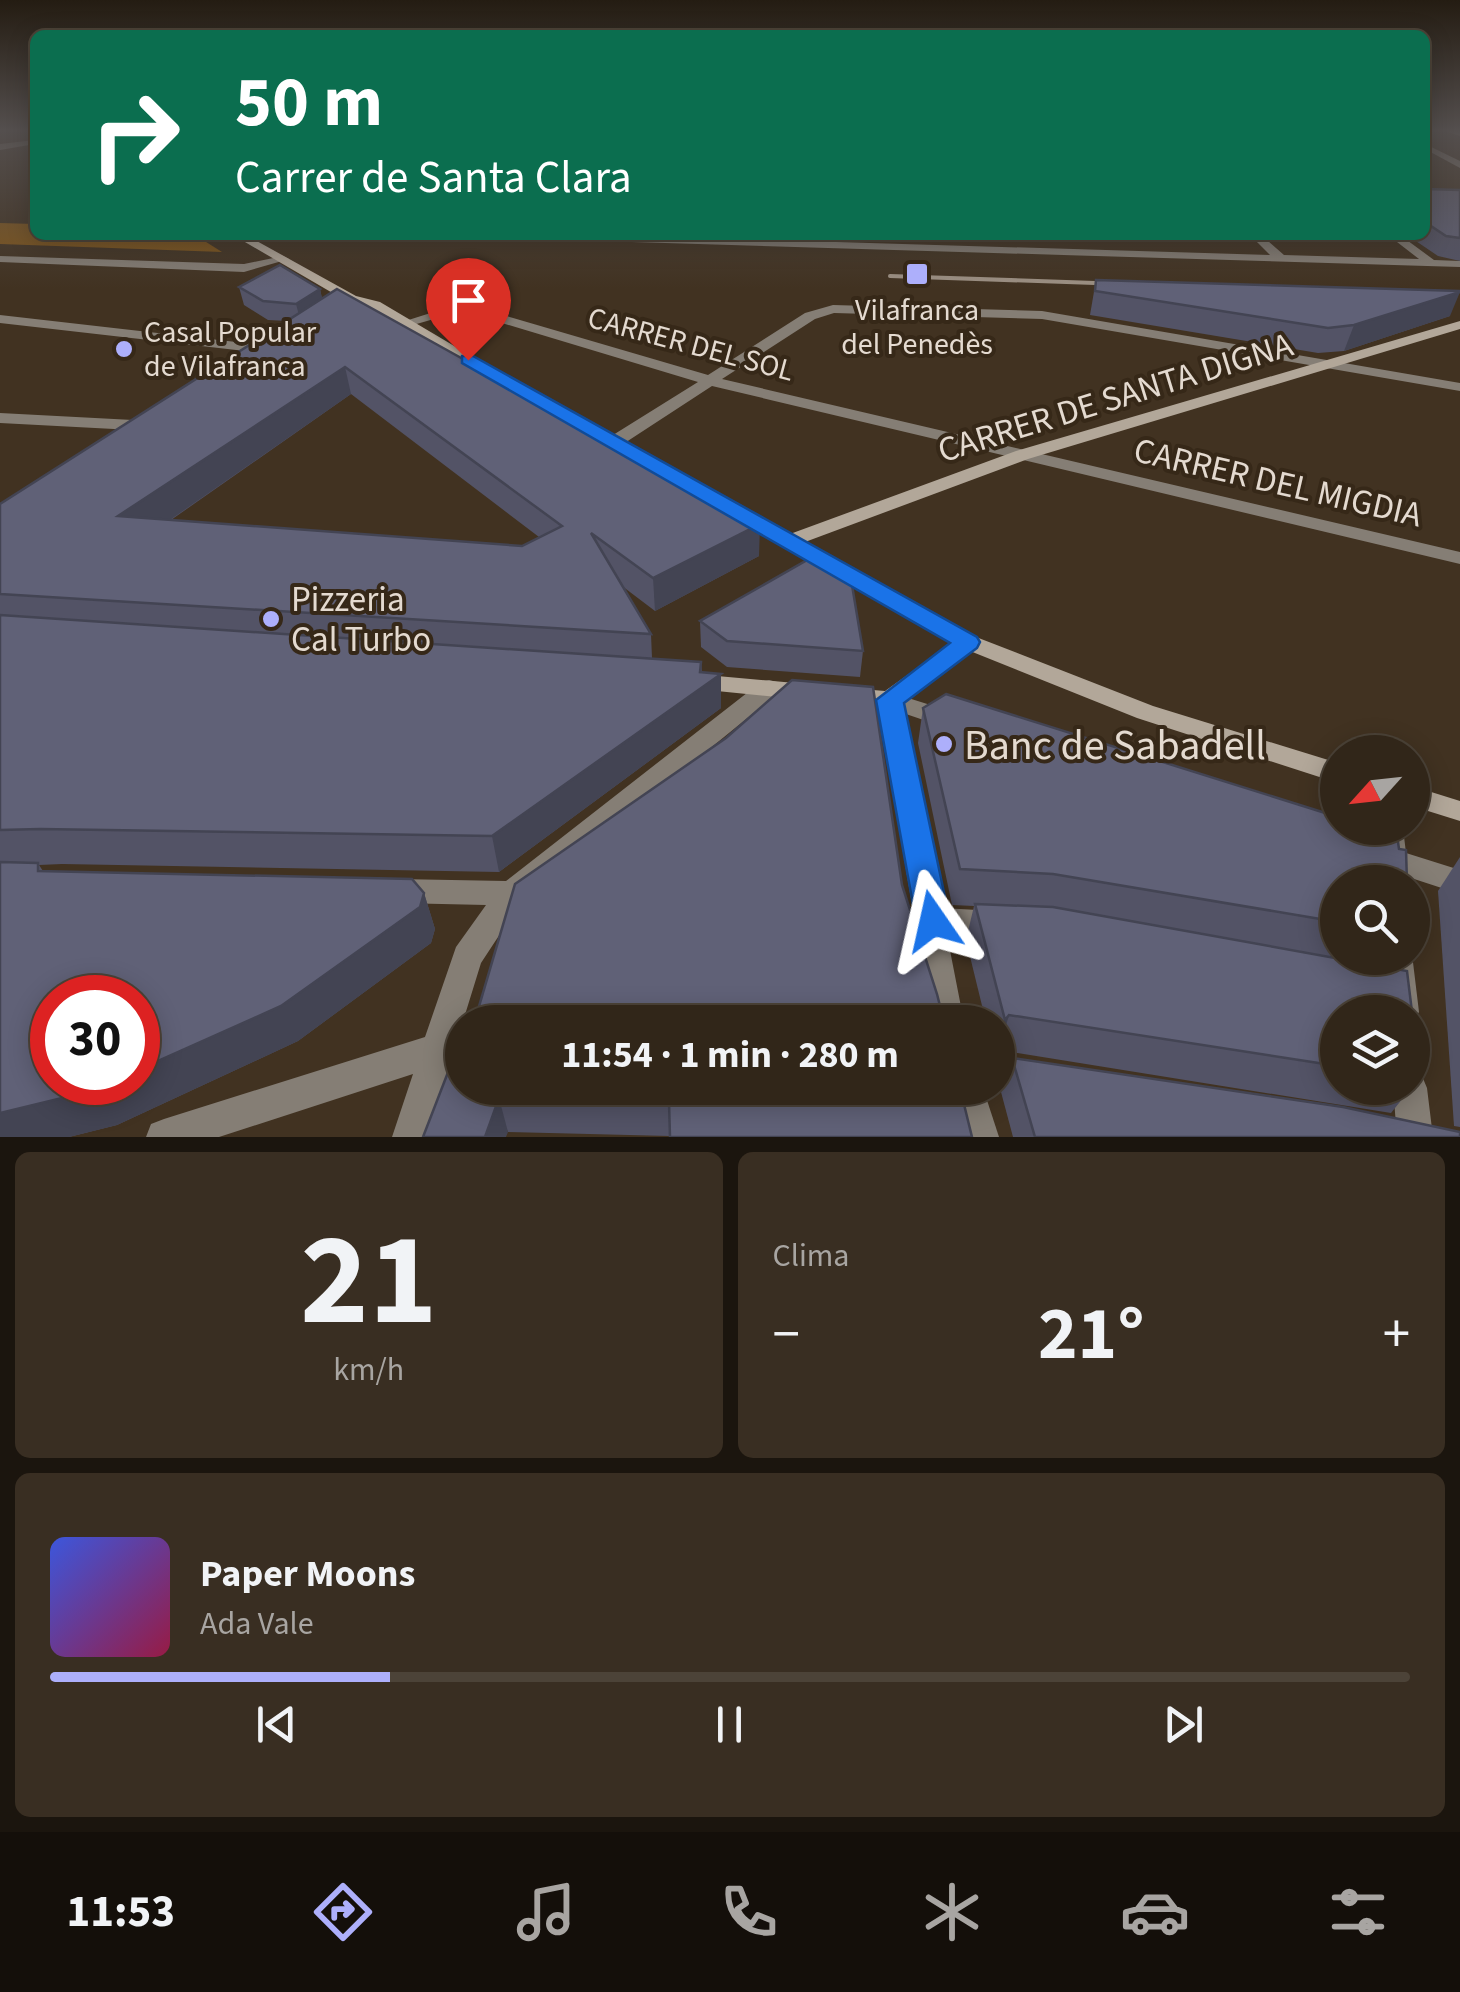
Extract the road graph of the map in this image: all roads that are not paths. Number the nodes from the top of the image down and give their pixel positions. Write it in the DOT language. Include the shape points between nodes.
graph roads {
  1 [pos="247,240"];
  2 [pos="846,240"];
  3 [pos="987,240"];
  4 [pos="1125,240"];
  5 [pos="1260,240"];
  6 [pos="1399,240"];
  7 [pos="990,250"];
  8 [pos="1136,254"];
  9 [pos="0,259"];
  10 [pos="1281,259"];
  11 [pos="283,260"];
  12 [pos="1431,263"];
  13 [pos="1460,264"];
  14 [pos="352,299"];
  15 [pos="336,309"];
  16 [pos="0,319"];
  17 [pos="406,323"];
  18 [pos="1460,325"];
  19 [pos="287,340"];
  20 [pos="271,350"];
  21 [pos="256,361"];
  22 [pos="1329,364"];
  23 [pos="714,382"];
  24 [pos="1460,387"];
  25 [pos="0,418"];
  26 [pos="575,422"];
  27 [pos="614,445"];
  28 [pos="131,449"];
  29 [pos="1022,455"];
  30 [pos="660,470"];
  31 [pos="792,540"];
  32 [pos="1460,558"];
  33 [pos="968,642"];
  34 [pos="670,681"];
  35 [pos="769,688"];
  36 [pos="890,700"];
  37 [pos="964,724"];
  38 [pos="1320,767"];
  39 [pos="1430,802"];
  40 [pos="1460,811"];
  41 [pos="1355,849"];
  42 [pos="1381,865"];
  43 [pos="1430,878"];
  44 [pos="1460,882"];
  45 [pos="373,890"];
  46 [pos="510,893"];
  47 [pos="933,921"];
  48 [pos="1024,925"];
  49 [pos="1363,984"];
  50 [pos="1387,995"];
  51 [pos="459,1005"];
  52 [pos="945,1005"];
  53 [pos="445,1050"];
  54 [pos="445,1063"];
  55 [pos="1015,1074"];
  56 [pos="1076,1084"];
  57 [pos="971,1105"];
  58 [pos="1411,1105"];
  59 [pos="1371,1131"];
  60 [pos="164,1137"];
  61 [pos="410,1137"];
  62 [pos="980,1137"];
  63 [pos="1413,1137"];
  1 -- 11 [label="street"];
  2 -- 7 [label="street"];
  3 -- 7 [label="street"];
  4 -- 8 [label="street"];
  5 -- 10 [label="street"];
  6 -- 12 [label="street"];
  7 -- 8 [label="street"];
  8 -- 10 [label="street"];
  9 -- 11 [label="street" via="244,268"];
  10 -- 12 [label="street"];
  11 -- 14 [label="street"];
  12 -- 13 [label="street"];
  14 -- 15 [label="street"];
  14 -- 17 [label="street"];
  16 -- 20 [label="street"];
  17 -- 23 [label="street, CARRER DEL SOL" via="462,307"];
  17 -- 26 [label="street"];
  18 -- 22 [label="street, CARRER DE SANTA DIGNA"];
  19 -- 20 [label="street"];
  20 -- 21 [label="street"];
  22 -- 23 [label="street" via="1075,322 810,316"];
  22 -- 24 [label="street"];
  22 -- 29 [label="street, CARRER DE SANTA DIGNA"];
  23 -- 27 [label="street"];
  23 -- 29 [label="street, CARRER DEL SOL"];
  25 -- 28 [label="street" via="164,426"];
  29 -- 31 [label="street, CARRER DE SANTA DIGNA"];
  29 -- 32 [label="street, CARRER DEL MIGDIA"];
  30 -- 31 [label="street"];
  31 -- 33 [label="street"];
  33 -- 36 [label="street"];
  33 -- 38 [label="street" via="1092,693"];
  34 -- 35 [label="street"];
  35 -- 36 [label="street"];
  35 -- 46 [label="street"];
  36 -- 37 [label="street"];
  36 -- 47 [label="street"];
  39 -- 40 [label="street"];
  41 -- 42 [label="street"];
  43 -- 44 [label="street"];
  45 -- 46 [label="street"];
  46 -- 51 [label="street" via="467,957"];
  47 -- 48 [label="street"];
  47 -- 52 [label="street"];
  49 -- 50 [label="street"];
  53 -- 60 [label="street"];
  54 -- 61 [label="street"];
  55 -- 56 [label="street"];
  57 -- 62 [label="street"];
  58 -- 63 [label="street"];
  59 -- 63 [label="street"];
}
